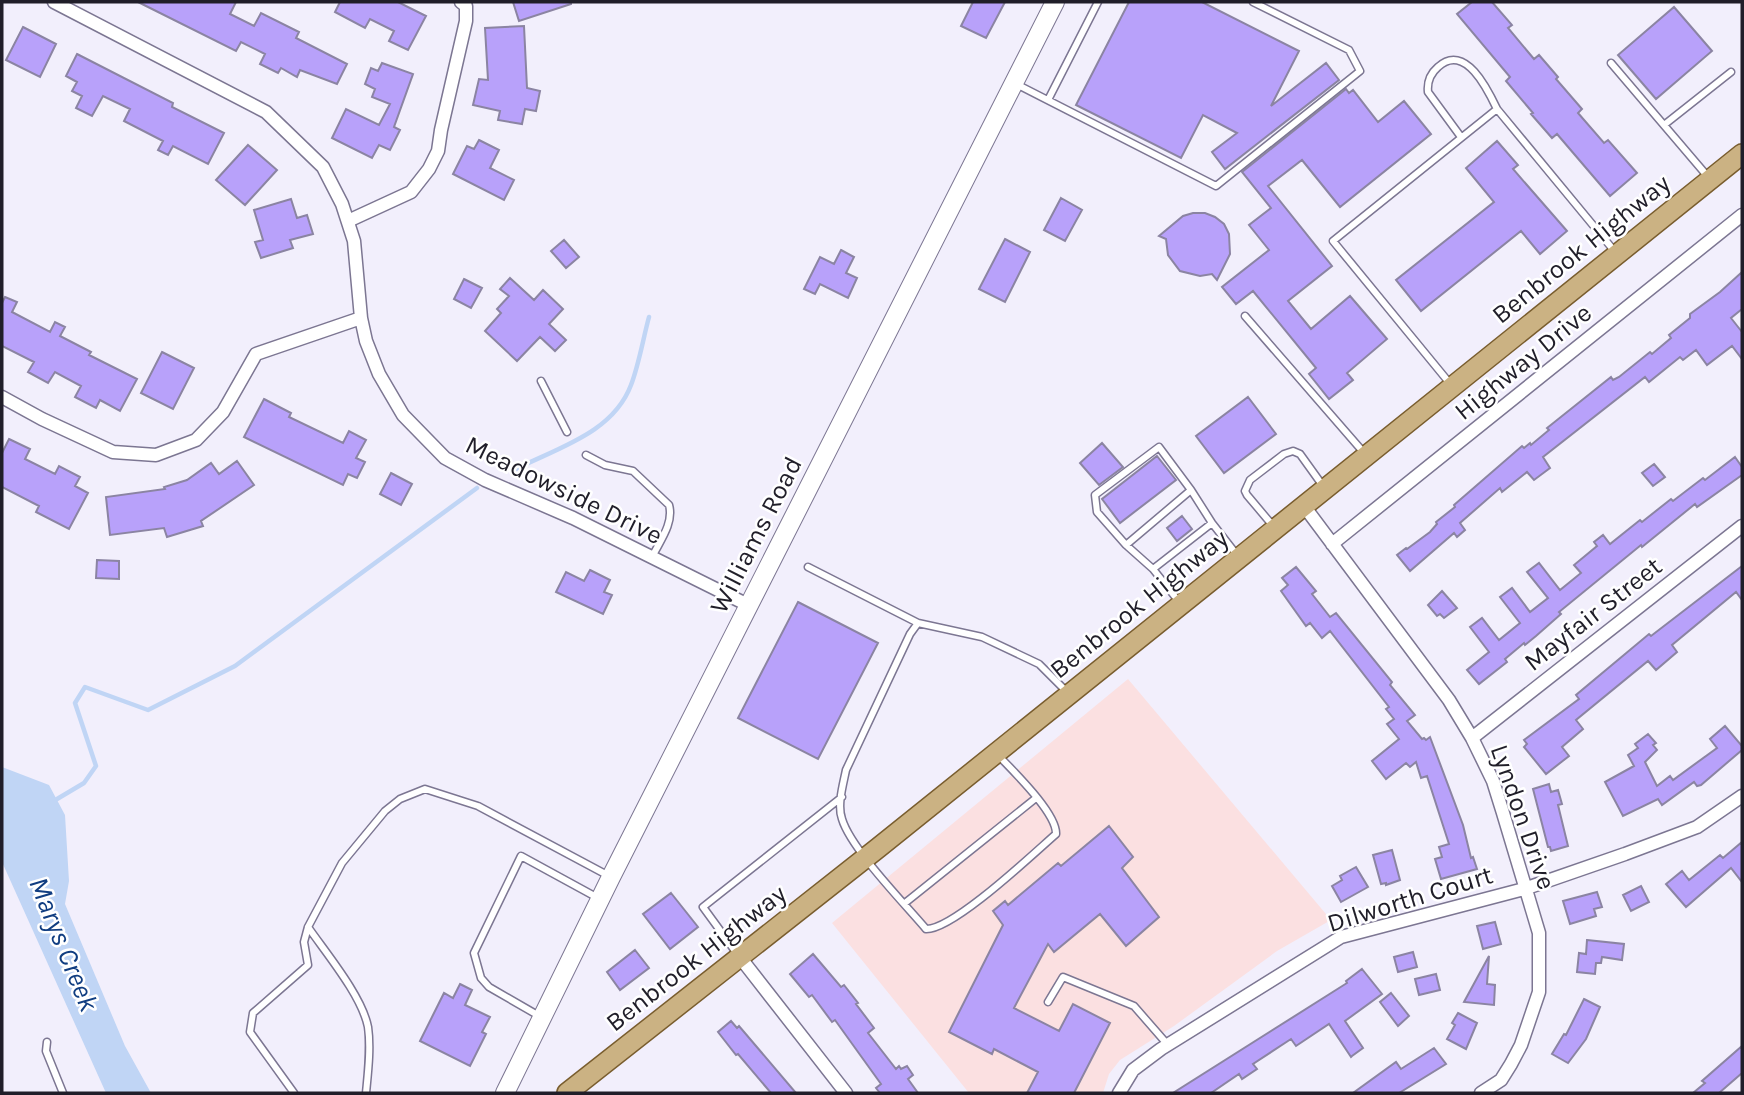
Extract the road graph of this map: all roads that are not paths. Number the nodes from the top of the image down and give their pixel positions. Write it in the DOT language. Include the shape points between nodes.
graph roads {
  1 [pos="461,2"];
  2 [pos="1055,2"];
  3 [pos="1098,2"];
  4 [pos="1253,2"];
  5 [pos="62,4"];
  6 [pos="1611,63"];
  7 [pos="1731,72"];
  8 [pos="1014,83"];
  9 [pos="1048,100"];
  10 [pos="1497,109"];
  11 [pos="1664,125"];
  12 [pos="1461,138"];
  13 [pos="1742,154"];
  14 [pos="1710,179"];
  15 [pos="1742,215"];
  16 [pos="348,221"];
  17 [pos="1617,254"];
  18 [pos="1245,316"];
  19 [pos="361,318"];
  20 [pos="541,381"];
  21 [pos="1453,386"];
  22 [pos="2,397"];
  23 [pos="567,432"];
  24 [pos="586,455"];
  25 [pos="1367,455"];
  26 [pos="1325,489"];
  27 [pos="1191,490"];
  28 [pos="1304,506"];
  29 [pos="1212,523"];
  30 [pos="1742,526"];
  31 [pos="1275,529"];
  32 [pos="1332,544"];
  33 [pos="1126,545"];
  34 [pos="652,557"];
  35 [pos="1239,558"];
  36 [pos="808,567"];
  37 [pos="1153,569"];
  38 [pos="1181,604"];
  39 [pos="750,606"];
  40 [pos="918,623"];
  41 [pos="1069,694"];
  42 [pos="1472,738"];
  43 [pos="996,753"];
  44 [pos="1742,796"];
  45 [pos="842,797"];
  46 [pos="1036,798"];
  47 [pos="867,859"];
  48 [pos="611,877"];
  49 [pos="1524,889"];
  50 [pos="600,899"];
  51 [pos="905,903"];
  52 [pos="308,927"];
  53 [pos="739,956"];
  54 [pos="1048,1002"];
  55 [pos="541,1017"];
  56 [pos="47,1042"];
  57 [pos="1168,1045"];
  58 [pos="579,1089"];
  59 [pos="63,1093"];
  60 [pos="293,1093"];
  61 [pos="366,1093"];
  62 [pos="505,1093"];
  63 [pos="846,1093"];
  64 [pos="1119,1093"];
  65 [pos="1481,1093"];
  1 -- 16 [label="street" via="466,6 467,21 438,151 429,169 411,192"];
  2 -- 8 [label="street, Williams Road"];
  3 -- 9 [label="lane"];
  4 -- 9 [label="lane" via="1349,50 1360,71 1216,186"];
  5 -- 16 [label="street, Meadowside Drive" via="266,112 323,167"];
  6 -- 11 [label="lane"];
  7 -- 11 [label="lane"];
  8 -- 9 [label="lane"];
  8 -- 39 [label="street, Williams Road"];
  10 -- 12 [label="lane"];
  10 -- 12 [label="lane" via="1466,64 1452,60 1439,66 1428,82 1428,92"];
  10 -- 17 [label="lane"];
  11 -- 14 [label="lane"];
  12 -- 21 [label="lane" via="1333,241"];
  13 -- 14 [label="main road, Benbrook Highway"];
  14 -- 17 [label="main road, Benbrook Highway"];
  15 -- 32 [label="street, Highway Drive"];
  16 -- 19 [label="street, Meadowside Drive"];
  17 -- 21 [label="main road, Benbrook Highway"];
  18 -- 25 [label="lane"];
  19 -- 22 [label="street" via="256,354 223,412 197,440 156,455 113,452"];
  19 -- 34 [label="street, Meadowside Drive" via="379,374 403,415 445,458"];
  20 -- 23 [label="lane"];
  21 -- 25 [label="main road, Benbrook Highway"];
  24 -- 34 [label="lane" via="633,471 669,505 670,522"];
  25 -- 26 [label="main road, Benbrook Highway"];
  26 -- 28 [label="main road, Benbrook Highway"];
  26 -- 31 [label="lane" via="1300,454 1293,452 1250,480 1247,495"];
  27 -- 29 [label="lane"];
  27 -- 33 [label="lane"];
  27 -- 33 [label="lane" via="1159,447 1095,495 1097,512"];
  28 -- 31 [label="main road, Benbrook Highway"];
  28 -- 32 [label="street, Lyndon Drive"];
  29 -- 35 [label="lane"];
  29 -- 37 [label="lane"];
  30 -- 42 [label="street, Mayfair Street"];
  31 -- 35 [label="main road, Benbrook Highway"];
  32 -- 42 [label="street, Lyndon Drive" via="1449,700"];
  33 -- 37 [label="lane"];
  34 -- 39 [label="street, Meadowside Drive"];
  35 -- 38 [label="main road, Benbrook Highway"];
  36 -- 40 [label="lane"];
  37 -- 38 [label="lane"];
  38 -- 41 [label="main road, Benbrook Highway"];
  39 -- 48 [label="street, Williams Road"];
  40 -- 41 [label="lane" via="982,637 1038,664"];
  40 -- 45 [label="lane" via="846,770"];
  41 -- 43 [label="main road, Benbrook Highway"];
  42 -- 49 [label="street, Lyndon Drive" via="1493,781"];
  43 -- 46 [label="lane"];
  43 -- 47 [label="main road, Benbrook Highway"];
  44 -- 49 [label="street, Dilworth Court" via="1697,827"];
  45 -- 47 [label="lane" via="841,819"];
  45 -- 53 [label="lane" via="703,907"];
  46 -- 51 [label="lane"];
  46 -- 51 [label="lane" via="1053,819 1056,834 999,883 934,929 926,929"];
  47 -- 51 [label="lane"];
  47 -- 53 [label="main road, Benbrook Highway"];
  48 -- 50 [label="street, Williams Road"];
  48 -- 52 [label="lane" via="478,806 425,789 385,811 342,863"];
  49 -- 57 [label="street, Dilworth Court" via="1341,937"];
  49 -- 65 [label="street, Lyndon Drive" via="1539,933 1539,992 1511,1064 1501,1080"];
  50 -- 55 [label="street, Williams Road"];
  50 -- 55 [label="lane" via="521,856 474,953 481,978 489,987"];
  52 -- 60 [label="lane" via="304,942 308,965 253,1013 250,1032"];
  52 -- 61 [label="lane" via="360,1004 368,1026"];
  53 -- 58 [label="main road, Benbrook Highway"];
  53 -- 63 [label="street"];
  54 -- 57 [label="lane" via="1063,976 1134,1006"];
  55 -- 62 [label="street, Williams Road"];
  56 -- 59 [label="lane" via="46,1051"];
  57 -- 64 [label="street, Dilworth Court" via="1133,1070"];
}
